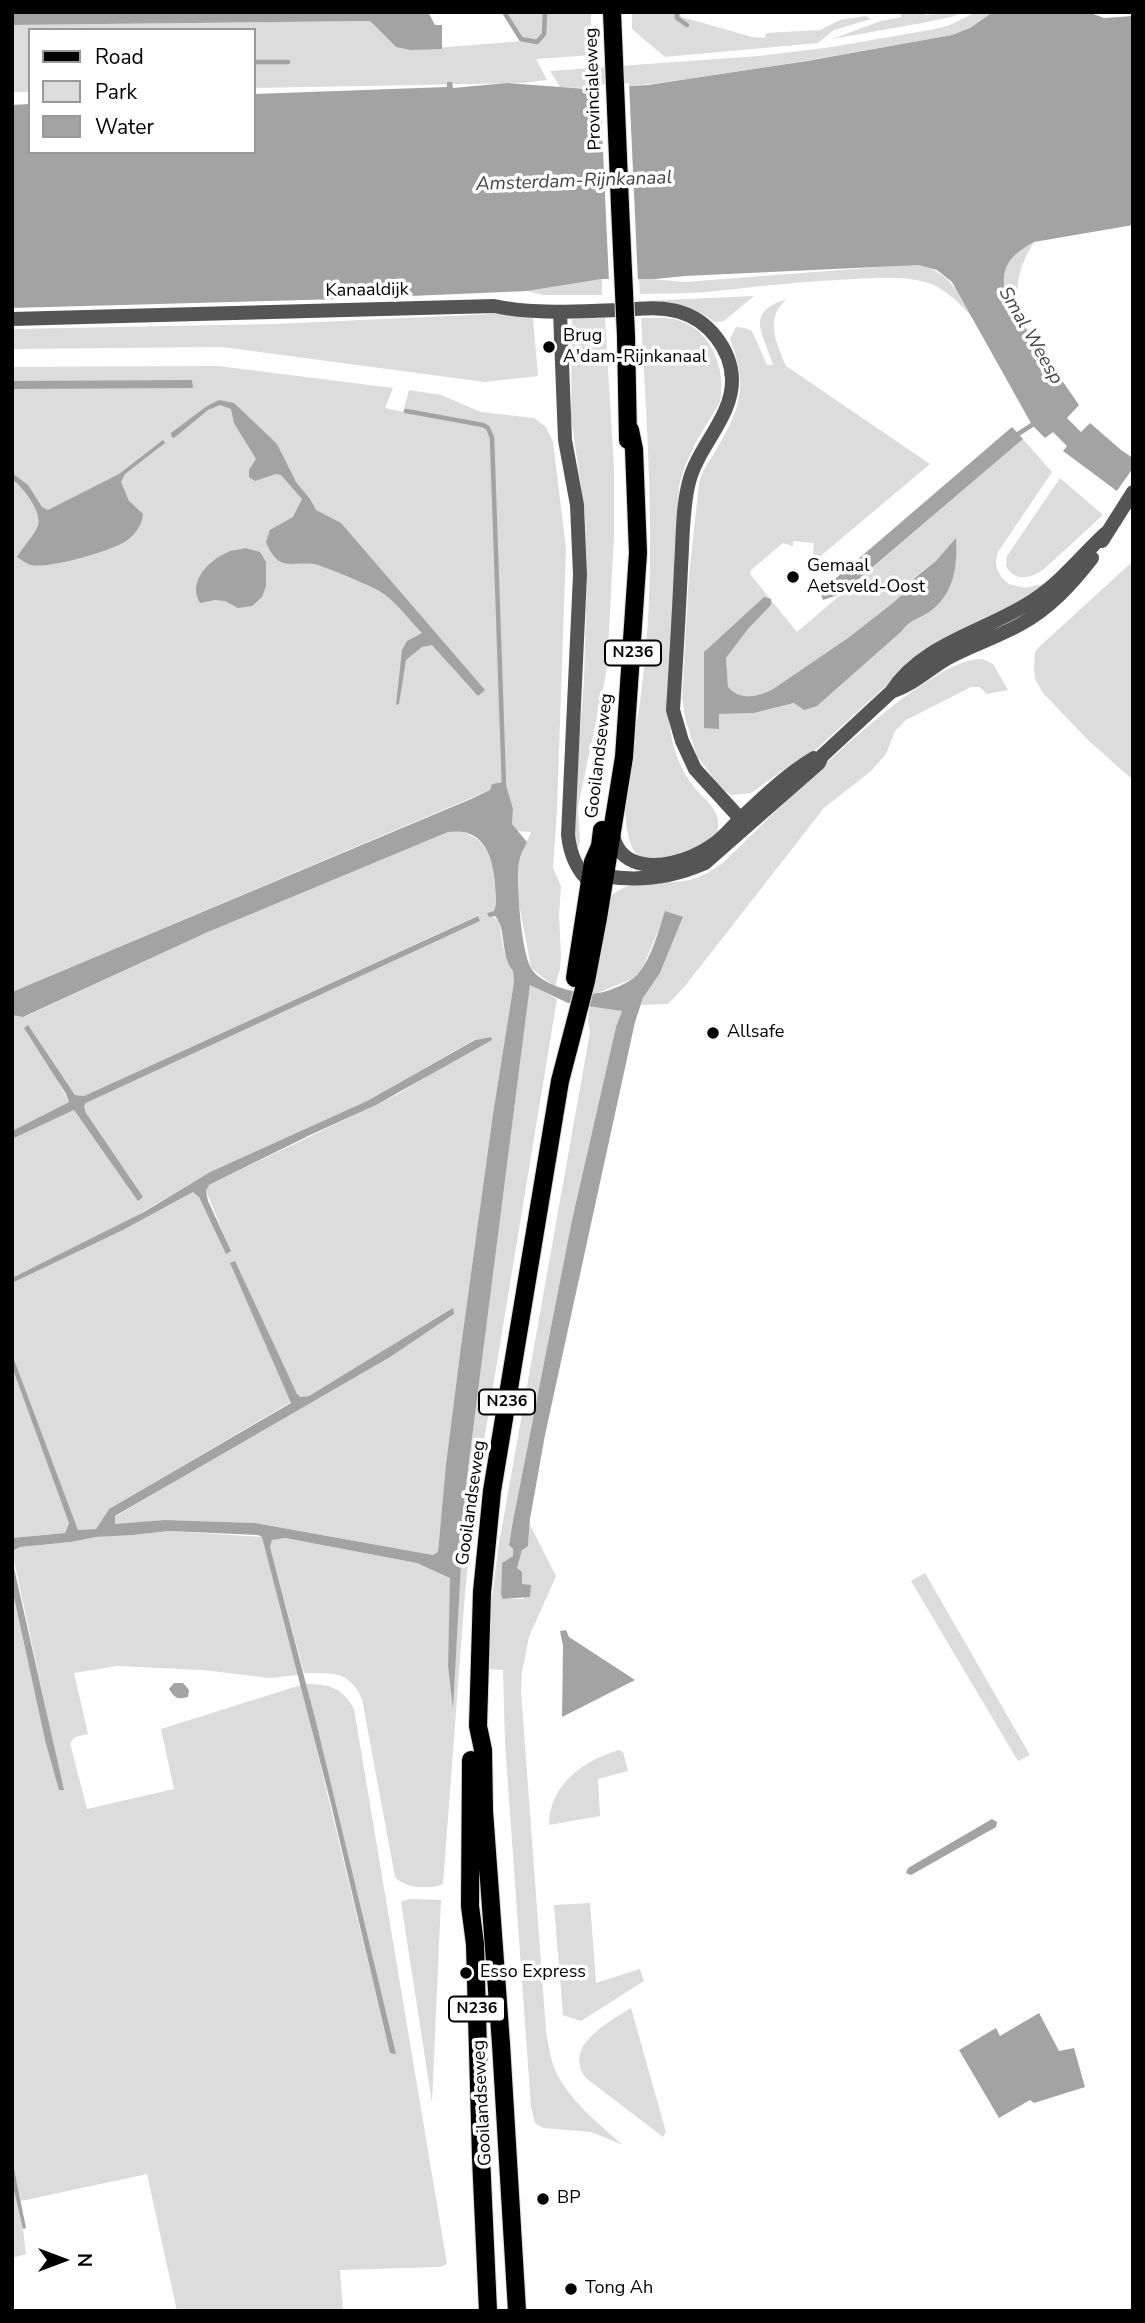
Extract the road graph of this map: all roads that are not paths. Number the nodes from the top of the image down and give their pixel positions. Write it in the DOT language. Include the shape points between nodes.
graph roads {
  1 [pos="612,21"];
  2 [pos="620,206"];
  3 [pos="560,312"];
  4 [pos="12,319"];
  5 [pos="629,430"];
  6 [pos="1133,492"];
  7 [pos="744,822"];
  8 [pos="613,829"];
  9 [pos="598,879"];
  10 [pos="478,1726"];
  11 [pos="488,2311"];
  12 [pos="517,2311"];
  1 -- 2 [label="main road, Provincialeweg / N236"];
  2 -- 5 [label="main road, Gooilandseweg / N236, bridge"];
  3 -- 4 [label="street, Kanaaldijk" via="494,306"];
  3 -- 7 [label="street, Kanaaldijk" via="680,312 715,334 728,358 732,379 726,407 694,466 685,501 673,710 695,769"];
  3 -- 9 [label="street" via="565,440 577,505 580,575 568,835 570,851 585,878"];
  5 -- 8 [label="main road, Gooilandseweg / N236" via="636,482 638,589"];
  5 -- 9 [label="main road, Gooilandseweg / N236" via="621,669 600,846 593,862"];
  6 -- 7 [label="street" via="1097,552 1042,611 891,692 822,755 819,763"];
  7 -- 8 [label="street" via="695,855 656,864 642,864 622,854"];
  7 -- 9 [label="street" via="728,845 690,870 644,879"];
  8 -- 9 [label="main road, Gooilandseweg / N236"];
  9 -- 10 [label="main road, Gooilandseweg / N236" via="559,1064 560,1081 486,1539"];
  10 -- 11 [label="main road, Gooilandseweg / N236" via="471,1749 470,1906"];
  10 -- 12 [label="main road, Gooilandseweg / N236"];
}
